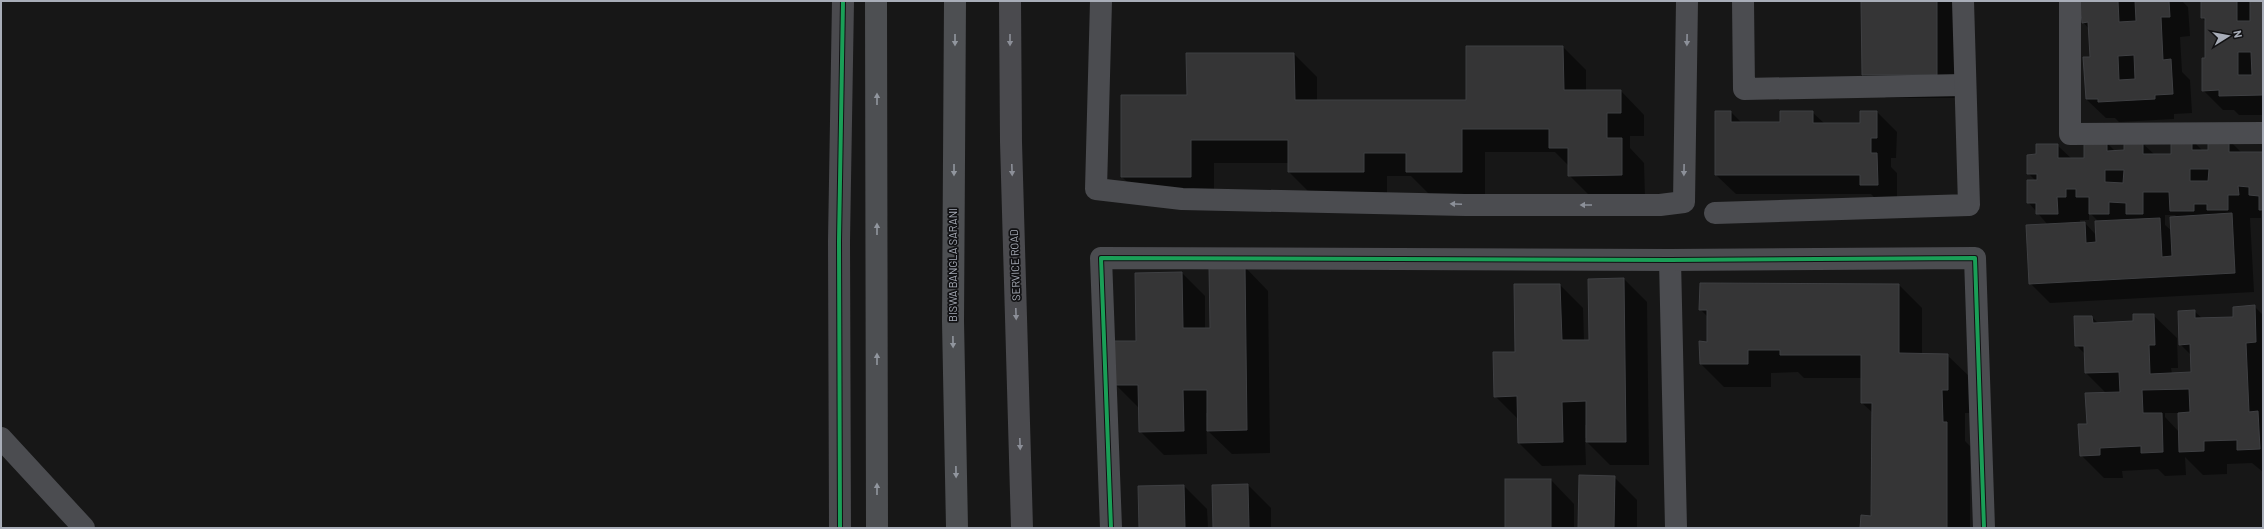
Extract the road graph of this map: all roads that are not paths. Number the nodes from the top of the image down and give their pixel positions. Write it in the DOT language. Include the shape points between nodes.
graph roads {
  1 [pos="843,1"];
  2 [pos="876,1"];
  3 [pos="955,1"];
  4 [pos="1010,1"];
  5 [pos="1102,1"];
  6 [pos="1687,1"];
  7 [pos="1742,1"];
  8 [pos="1963,1"];
  9 [pos="2070,1"];
  10 [pos="1964,85"];
  11 [pos="2263,133"];
  12 [pos="1715,213"];
  13 [pos="1670,260"];
  14 [pos="1,438"];
  15 [pos="84,528"];
  16 [pos="840,528"];
  17 [pos="877,528"];
  18 [pos="957,528"];
  19 [pos="1022,528"];
  20 [pos="1111,528"];
  21 [pos="1676,528"];
  22 [pos="1984,528"];
  1 -- 16 [label="street" via="839,241"];
  17 -- 2 [label="main road, one-way"];
  3 -- 18 [label="main road, BISWA BANGLA SARANI, one-way" via="953,321"];
  4 -- 19 [label="street, SERVICE ROAD, one-way" via="1011,142"];
  6 -- 5 [label="street, one-way" via="1684,202 1642,205 1465,205 1182,199 1096,189"];
  7 -- 10 [label="street" via="1744,89"];
  8 -- 10 [label="street"];
  9 -- 11 [label="street" via="2070,134"];
  10 -- 12 [label="street" via="1969,205"];
  13 -- 20 [label="street" via="1101,258"];
  13 -- 21 [label="street"];
  13 -- 22 [label="street" via="1974,258"];
  14 -- 15 [label="street"];
}
